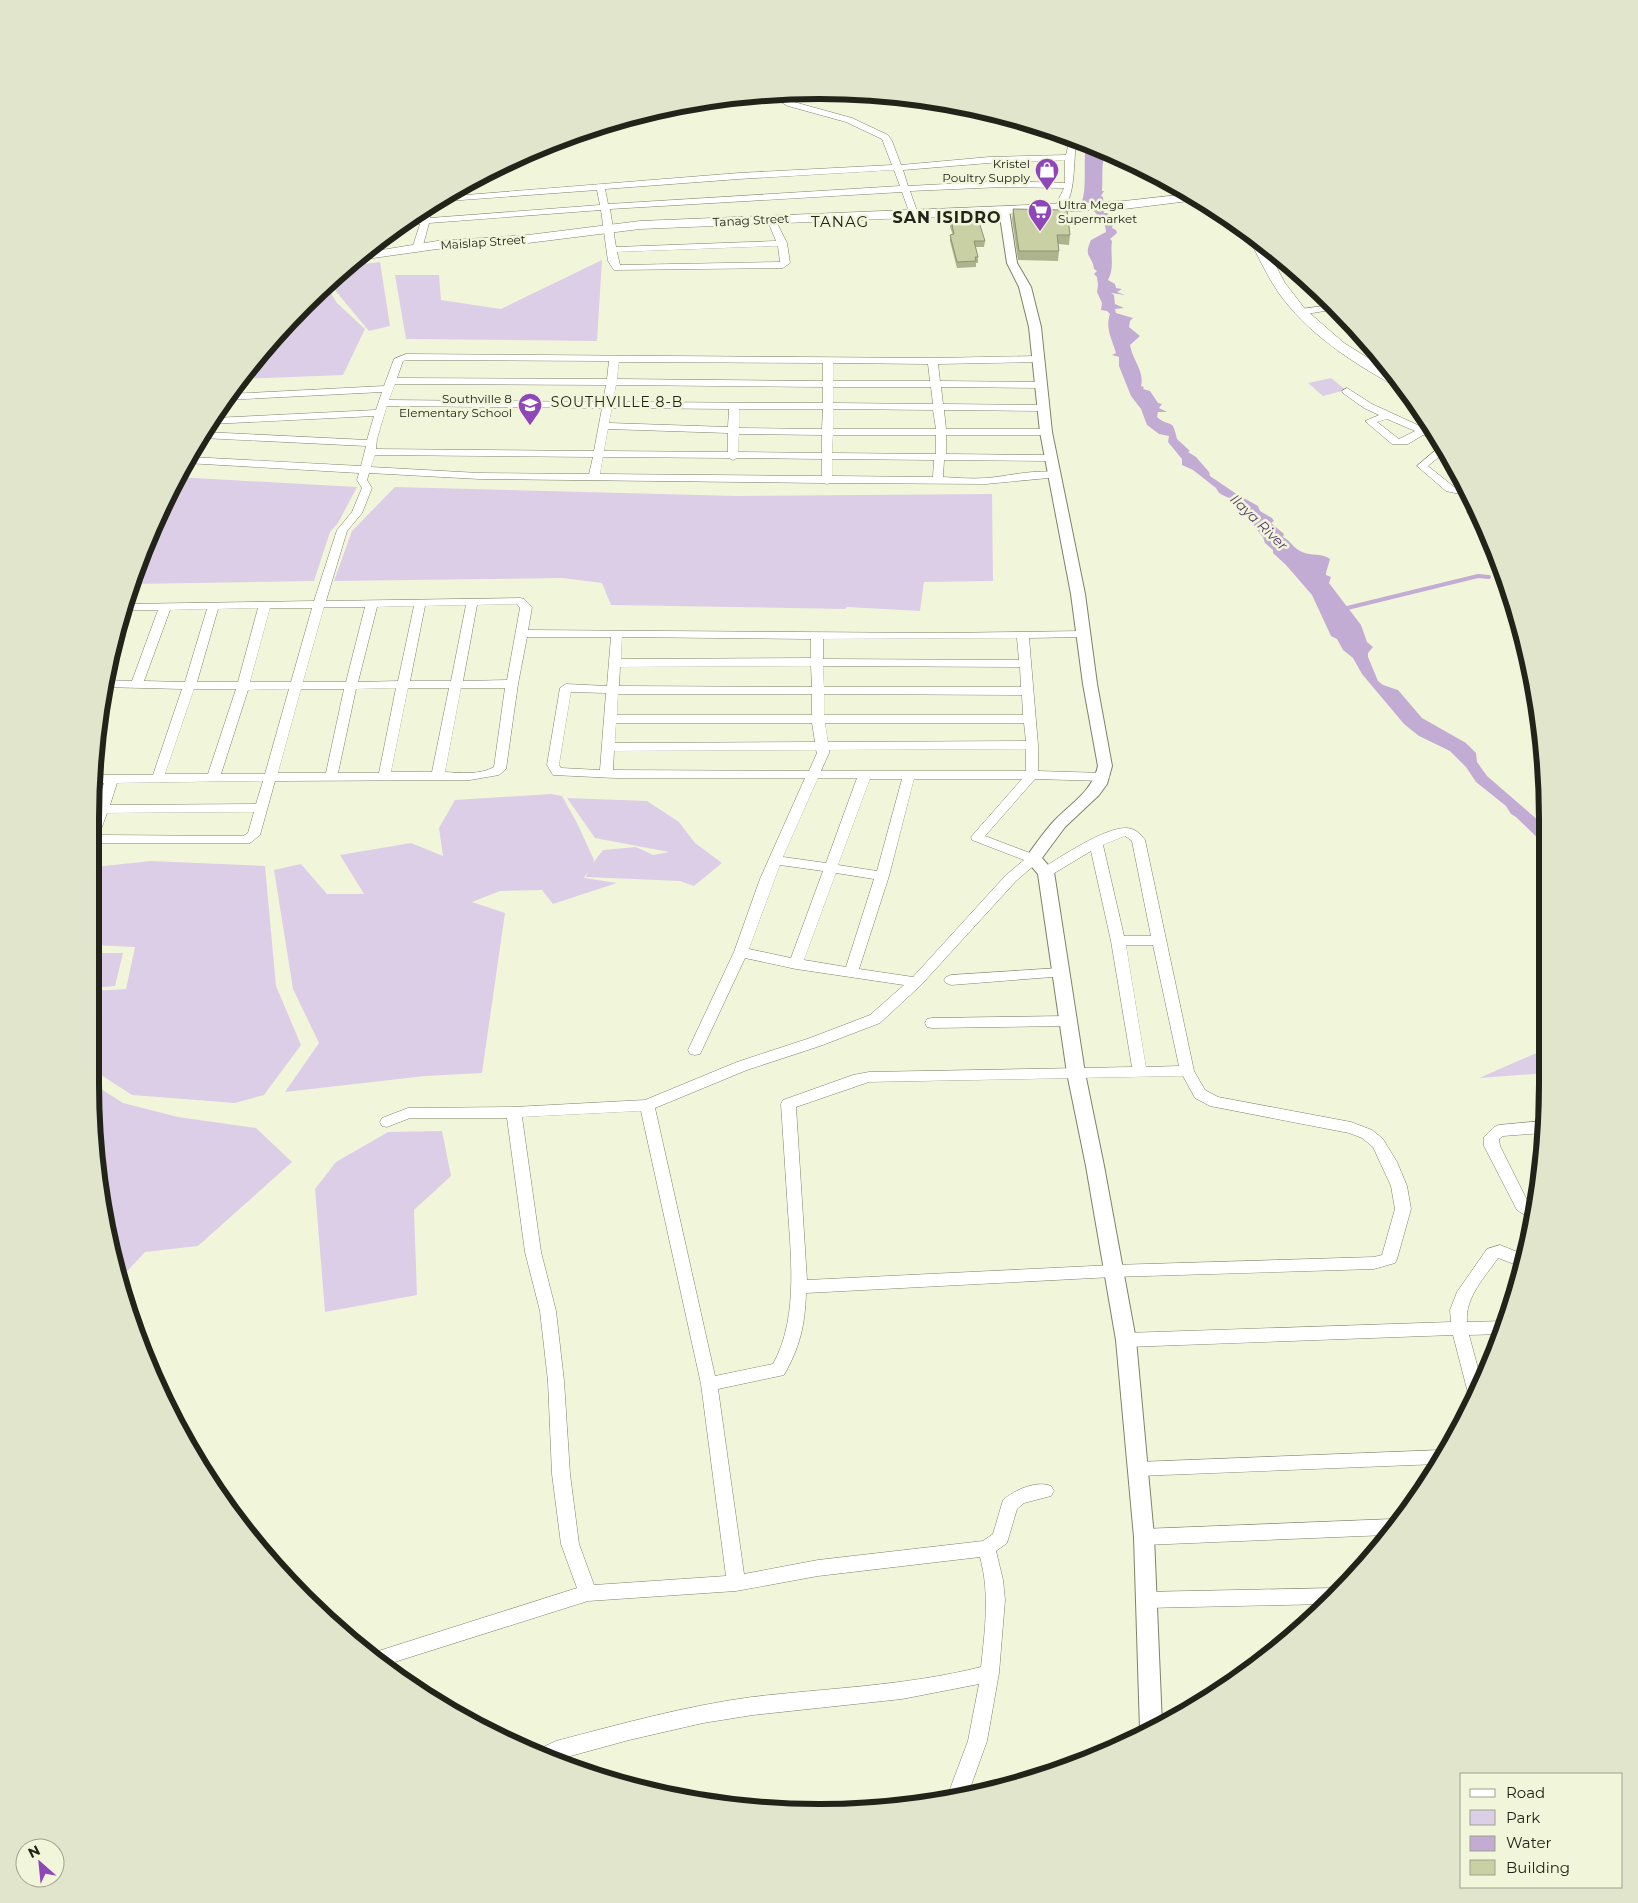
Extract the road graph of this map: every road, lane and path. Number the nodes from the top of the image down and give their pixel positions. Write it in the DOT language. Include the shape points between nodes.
graph roads {
  1 [pos="782,100"];
  2 [pos="1072,145"];
  3 [pos="1071,157"];
  4 [pos="897,166"];
  5 [pos="600,186"];
  6 [pos="1069,186"];
  7 [pos="906,189"];
  8 [pos="1184,198"];
  9 [pos="453,199"];
  10 [pos="604,207"];
  11 [pos="1065,207"];
  12 [pos="1004,210"];
  13 [pos="428,214"];
  14 [pos="914,214"];
  15 [pos="771,220"];
  16 [pos="416,222"];
  17 [pos="426,222"];
  18 [pos="609,227"];
  19 [pos="782,243"];
  20 [pos="417,249"];
  21 [pos="611,250"];
  22 [pos="1262,252"];
  23 [pos="371,256"];
  24 [pos="1327,309"];
  25 [pos="1330,312"];
  26 [pos="1304,315"];
  27 [pos="614,358"];
  28 [pos="1037,359"];
  29 [pos="828,360"];
  30 [pos="933,361"];
  31 [pos="1385,375"];
  32 [pos="510,381"];
  33 [pos="612,381"];
  34 [pos="827,384"];
  35 [pos="935,384"];
  36 [pos="389,385"];
  37 [pos="1041,385"];
  38 [pos="1347,391"];
  39 [pos="237,395"];
  40 [pos="507,404"];
  41 [pos="608,404"];
  42 [pos="734,406"];
  43 [pos="827,407"];
  44 [pos="382,408"];
  45 [pos="938,408"];
  46 [pos="1044,408"];
  47 [pos="1386,416"];
  48 [pos="219,421"];
  49 [pos="603,426"];
  50 [pos="733,430"];
  51 [pos="827,432"];
  52 [pos="941,432"];
  53 [pos="1046,432"];
  54 [pos="1421,432"];
  55 [pos="1428,435"];
  56 [pos="210,436"];
  57 [pos="372,448"];
  58 [pos="1439,452"];
  59 [pos="598,455"];
  60 [pos="733,457"];
  61 [pos="828,457"];
  62 [pos="940,458"];
  63 [pos="1051,458"];
  64 [pos="194,460"];
  65 [pos="364,471"];
  66 [pos="1055,475"];
  67 [pos="594,478"];
  68 [pos="827,481"];
  69 [pos="938,481"];
  70 [pos="1461,492"];
  71 [pos="472,602"];
  72 [pos="372,603"];
  73 [pos="420,603"];
  74 [pos="265,605"];
  75 [pos="317,605"];
  76 [pos="165,607"];
  77 [pos="213,607"];
  78 [pos="131,608"];
  79 [pos="522,633"];
  80 [pos="617,633"];
  81 [pos="1082,634"];
  82 [pos="817,635"];
  83 [pos="1022,635"];
  84 [pos="816,662"];
  85 [pos="616,663"];
  86 [pos="1026,664"];
  87 [pos="112,684"];
  88 [pos="137,684"];
  89 [pos="190,684"];
  90 [pos="512,684"];
  91 [pos="296,685"];
  92 [pos="351,685"];
  93 [pos="404,685"];
  94 [pos="244,686"];
  95 [pos="455,686"];
  96 [pos="613,690"];
  97 [pos="816,690"];
  98 [pos="1028,691"];
  99 [pos="611,719"];
  100 [pos="818,719"];
  101 [pos="1029,719"];
  102 [pos="1032,745"];
  103 [pos="823,746"];
  104 [pos="608,747"];
  105 [pos="606,773"];
  106 [pos="814,774"];
  107 [pos="865,774"];
  108 [pos="909,775"];
  109 [pos="1032,775"];
  110 [pos="384,776"];
  111 [pos="438,776"];
  112 [pos="271,777"];
  113 [pos="331,777"];
  114 [pos="1104,777"];
  115 [pos="112,778"];
  116 [pos="158,778"];
  117 [pos="214,778"];
  118 [pos="100,779"];
  119 [pos="99,806"];
  120 [pos="263,808"];
  121 [pos="99,809"];
  122 [pos="99,839"];
  123 [pos="1096,843"];
  124 [pos="776,860"];
  125 [pos="1039,865"];
  126 [pos="830,868"];
  127 [pos="882,876"];
  128 [pos="1160,940"];
  129 [pos="1118,941"];
  130 [pos="741,952"];
  131 [pos="796,964"];
  132 [pos="851,972"];
  133 [pos="1060,973"];
  134 [pos="951,980"];
  135 [pos="916,982"];
  136 [pos="1068,1021"];
  137 [pos="932,1024"];
  138 [pos="695,1050"];
  139 [pos="1187,1071"];
  140 [pos="1140,1072"];
  141 [pos="1076,1073"];
  142 [pos="647,1105"];
  143 [pos="514,1112"];
  144 [pos="386,1122"];
  145 [pos="1538,1128"];
  146 [pos="1528,1210"];
  147 [pos="1518,1259"];
  148 [pos="1113,1271"];
  149 [pos="798,1287"];
  150 [pos="1497,1327"];
  151 [pos="1459,1329"];
  152 [pos="1126,1340"];
  153 [pos="710,1384"];
  154 [pos="1474,1384"];
  155 [pos="1435,1457"];
  156 [pos="1138,1469"];
  157 [pos="1045,1491"];
  158 [pos="1386,1527"];
  159 [pos="1144,1537"];
  160 [pos="986,1548"];
  161 [pos="736,1583"];
  162 [pos="588,1593"];
  163 [pos="1325,1596"];
  164 [pos="1145,1600"];
  165 [pos="384,1657"];
  166 [pos="990,1673"];
  167 [pos="1151,1723"];
  168 [pos="551,1752"];
  169 [pos="960,1790"];
  1 -- 4 [label="street" via="849,120 878,133 888,141"];
  2 -- 3 [label="street"];
  3 -- 4 [label="street"];
  3 -- 6 [label="street"];
  4 -- 5 [label="street"];
  4 -- 7 [label="street"];
  5 -- 9 [label="street"];
  5 -- 10 [label="street"];
  6 -- 7 [label="street" via="1003,184"];
  6 -- 11 [label="street"];
  7 -- 10 [label="street"];
  7 -- 14 [label="street"];
  8 -- 11 [label="main road, Tanag Street"];
  10 -- 17 [label="street"];
  10 -- 18 [label="street"];
  11 -- 12 [label="main road, Tanag Street"];
  12 -- 14 [label="main road, Tanag Street"];
  12 -- 28 [label="street" via="1012,263 1025,287 1032,313"];
  13 -- 17 [label="street"];
  14 -- 15 [label="main road, Tanag Street"];
  15 -- 18 [label="main road, Tanag Street"];
  15 -- 19 [label="street"];
  16 -- 17 [label="street"];
  17 -- 20 [label="street"];
  18 -- 20 [label="main road, Maislap Street" via="544,237"];
  18 -- 21 [label="street"];
  19 -- 21 [label="street"];
  19 -- 21 [label="street" via="785,263 780,266 621,269 614,266"];
  20 -- 23 [label="main road, Maislap Street"];
  22 -- 26 [label="main road" via="1278,283"];
  24 -- 26 [label="street"];
  25 -- 26 [label="street"];
  26 -- 31 [label="main road" via="1356,358"];
  27 -- 29 [label="street"];
  27 -- 33 [label="street"];
  27 -- 36 [label="street" via="406,357 398,359"];
  28 -- 30 [label="street"];
  28 -- 37 [label="street"];
  29 -- 30 [label="street"];
  29 -- 34 [label="street"];
  30 -- 35 [label="street"];
  32 -- 33 [label="street"];
  32 -- 36 [label="street"];
  32 -- 40 [label="street"];
  33 -- 34 [label="street"];
  33 -- 41 [label="street"];
  34 -- 35 [label="street"];
  34 -- 43 [label="street"];
  35 -- 37 [label="street"];
  35 -- 45 [label="street"];
  36 -- 39 [label="street"];
  36 -- 44 [label="street"];
  37 -- 46 [label="street"];
  38 -- 47 [label="street"];
  40 -- 41 [label="street"];
  40 -- 44 [label="street"];
  41 -- 42 [label="street"];
  41 -- 49 [label="street"];
  42 -- 43 [label="street"];
  42 -- 50 [label="street"];
  43 -- 45 [label="street"];
  43 -- 51 [label="street"];
  44 -- 48 [label="street"];
  44 -- 57 [label="street"];
  45 -- 46 [label="street"];
  45 -- 52 [label="street"];
  46 -- 53 [label="street"];
  47 -- 54 [label="street"];
  47 -- 54 [label="street" via="1370,421 1396,442 1404,442"];
  49 -- 50 [label="street"];
  49 -- 59 [label="street"];
  50 -- 51 [label="street"];
  50 -- 60 [label="street"];
  51 -- 52 [label="street"];
  51 -- 61 [label="street"];
  52 -- 53 [label="street"];
  52 -- 62 [label="street"];
  53 -- 63 [label="street"];
  54 -- 55 [label="street"];
  56 -- 57 [label="street"];
  57 -- 59 [label="street"];
  57 -- 65 [label="street"];
  58 -- 70 [label="street" via="1422,466 1450,489"];
  59 -- 60 [label="street"];
  59 -- 67 [label="street"];
  60 -- 61 [label="street"];
  61 -- 62 [label="street"];
  61 -- 68 [label="street"];
  62 -- 63 [label="street"];
  62 -- 69 [label="street"];
  63 -- 66 [label="street"];
  64 -- 65 [label="street"];
  65 -- 67 [label="street"];
  65 -- 75 [label="street" via="362,480 367,488 357,513 338,539"];
  66 -- 69 [label="street"];
  66 -- 81 [label="street" via="1078,594"];
  67 -- 68 [label="street"];
  68 -- 69 [label="street"];
  71 -- 73 [label="street"];
  71 -- 79 [label="street" via="524,603"];
  71 -- 95 [label="street"];
  72 -- 73 [label="street"];
  72 -- 75 [label="street"];
  72 -- 92 [label="street"];
  73 -- 93 [label="street"];
  74 -- 75 [label="street"];
  74 -- 77 [label="street"];
  74 -- 94 [label="street"];
  75 -- 91 [label="street"];
  76 -- 77 [label="street"];
  76 -- 78 [label="street"];
  76 -- 88 [label="street"];
  77 -- 89 [label="street"];
  79 -- 80 [label="street"];
  79 -- 90 [label="street"];
  80 -- 82 [label="street"];
  80 -- 85 [label="street"];
  81 -- 83 [label="street"];
  81 -- 114 [label="street"];
  82 -- 83 [label="street"];
  82 -- 84 [label="street"];
  83 -- 86 [label="street"];
  84 -- 85 [label="street"];
  84 -- 86 [label="street"];
  84 -- 97 [label="street"];
  85 -- 96 [label="street"];
  86 -- 98 [label="street"];
  87 -- 88 [label="street"];
  88 -- 89 [label="street"];
  89 -- 94 [label="street"];
  89 -- 116 [label="street"];
  90 -- 95 [label="street"];
  90 -- 111 [label="street" via="500,769 487,775"];
  91 -- 92 [label="street"];
  91 -- 94 [label="street"];
  91 -- 112 [label="street"];
  92 -- 93 [label="street"];
  92 -- 113 [label="street"];
  93 -- 95 [label="street"];
  93 -- 110 [label="street"];
  94 -- 117 [label="street"];
  95 -- 111 [label="street"];
  96 -- 97 [label="street"];
  96 -- 99 [label="street"];
  96 -- 105 [label="street" via="566,688 553,765 557,772"];
  97 -- 98 [label="street"];
  97 -- 100 [label="street"];
  98 -- 101 [label="street"];
  99 -- 100 [label="street"];
  99 -- 104 [label="street"];
  100 -- 101 [label="street"];
  100 -- 103 [label="street"];
  101 -- 102 [label="street"];
  102 -- 103 [label="street"];
  102 -- 109 [label="street"];
  103 -- 104 [label="street"];
  103 -- 106 [label="street"];
  104 -- 105 [label="street"];
  105 -- 106 [label="street"];
  106 -- 107 [label="street"];
  106 -- 124 [label="street"];
  107 -- 108 [label="street"];
  107 -- 126 [label="street"];
  108 -- 109 [label="street"];
  108 -- 127 [label="street"];
  109 -- 114 [label="street"];
  109 -- 125 [label="street" via="977,837"];
  110 -- 111 [label="street"];
  110 -- 113 [label="street"];
  112 -- 113 [label="street"];
  112 -- 117 [label="street"];
  112 -- 120 [label="street"];
  114 -- 125 [label="street" via="1060,825"];
  115 -- 116 [label="street"];
  115 -- 118 [label="street"];
  115 -- 119 [label="street"];
  116 -- 117 [label="street"];
  120 -- 121 [label="street"];
  120 -- 122 [label="street" via="254,835 245,840"];
  123 -- 125 [label="street"];
  123 -- 128 [label="street" via="1125,832 1134,834 1138,840"];
  123 -- 129 [label="street"];
  124 -- 126 [label="street"];
  124 -- 130 [label="street"];
  125 -- 133 [label="street"];
  125 -- 135 [label="street" via="1011,878"];
  126 -- 127 [label="street"];
  126 -- 131 [label="street"];
  127 -- 132 [label="street"];
  128 -- 129 [label="street"];
  128 -- 139 [label="street"];
  129 -- 140 [label="street"];
  130 -- 131 [label="street"];
  130 -- 138 [label="street"];
  131 -- 132 [label="street"];
  132 -- 135 [label="street"];
  133 -- 134 [label="street"];
  133 -- 136 [label="street"];
  135 -- 142 [label="street" via="875,1019 742,1066"];
  136 -- 137 [label="street"];
  136 -- 141 [label="street"];
  139 -- 140 [label="street"];
  139 -- 148 [label="street" via="1200,1094 1207,1099 1351,1128 1367,1134 1378,1143 1399,1186 1403,1210 1392,1254 1389,1259 1374,1263"];
  140 -- 141 [label="street"];
  141 -- 148 [label="street"];
  141 -- 149 [label="street" via="869,1077 788,1104"];
  142 -- 143 [label="street"];
  142 -- 153 [label="street"];
  143 -- 144 [label="street" via="408,1113"];
  143 -- 162 [label="street" via="533,1252 548,1311 570,1544"];
  145 -- 146 [label="street" via="1499,1131 1491,1137 1492,1146 1522,1206"];
  147 -- 151 [label="street" via="1500,1251 1493,1253 1460,1303"];
  148 -- 149 [label="street"];
  148 -- 152 [label="street"];
  149 -- 153 [label="street" via="791,1344 778,1370"];
  150 -- 151 [label="street"];
  151 -- 152 [label="street"];
  151 -- 154 [label="street"];
  152 -- 156 [label="street"];
  153 -- 161 [label="street"];
  155 -- 156 [label="street"];
  156 -- 159 [label="street"];
  157 -- 160 [label="street" via="1020,1497 1009,1505 1001,1538"];
  158 -- 159 [label="street"];
  159 -- 164 [label="street"];
  160 -- 161 [label="street" via="853,1563"];
  160 -- 166 [label="street" via="993,1571 996,1600"];
  161 -- 162 [label="street"];
  162 -- 165 [label="street"];
  163 -- 164 [label="street"];
  164 -- 167 [label="street"];
  166 -- 168 [label="street" via="887,1693 698,1715"];
  166 -- 169 [label="street" via="979,1741"];
}
